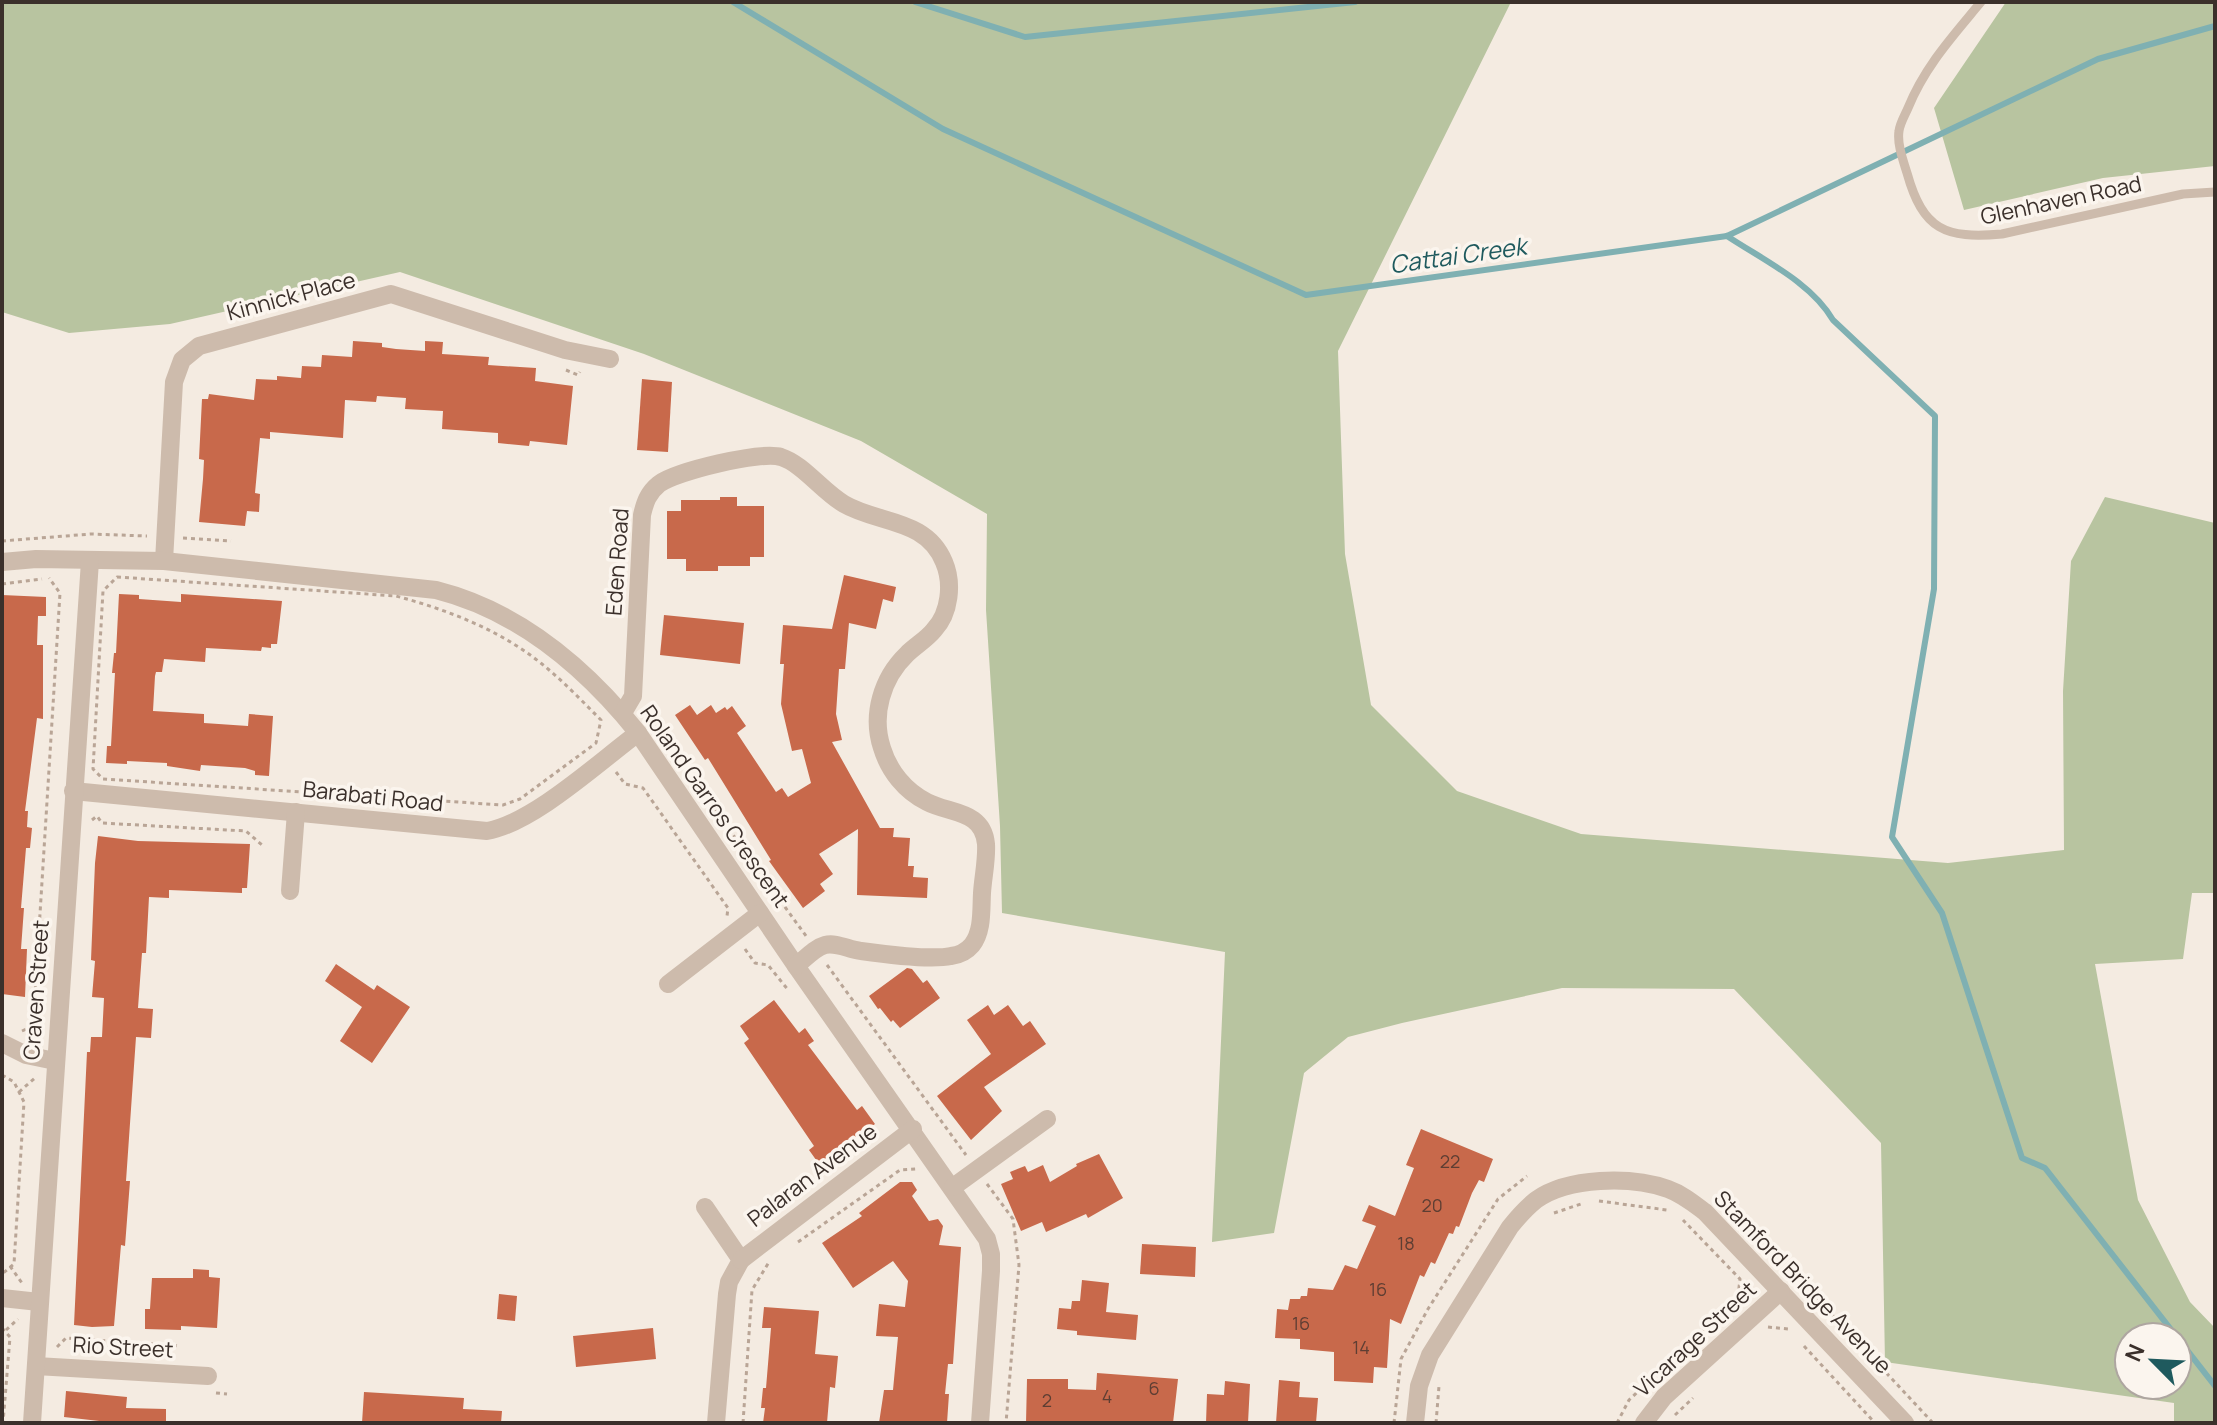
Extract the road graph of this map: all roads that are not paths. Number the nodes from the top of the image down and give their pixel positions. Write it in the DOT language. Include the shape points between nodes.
graph roads {
  1 [pos="1981,2"];
  2 [pos="2215,192"];
  3 [pos="601,357"];
  4 [pos="90,561"];
  5 [pos="164,561"];
  6 [pos="2,562"];
  7 [pos="623,713"];
  8 [pos="638,733"];
  9 [pos="73,791"];
  10 [pos="296,812"];
  11 [pos="290,891"];
  12 [pos="760,913"];
  13 [pos="796,966"];
  14 [pos="668,984"];
  15 [pos="9,1038"];
  16 [pos="55,1061"];
  17 [pos="1047,1119"];
  18 [pos="913,1129"];
  19 [pos="953,1187"];
  20 [pos="705,1207"];
  21 [pos="741,1260"];
  22 [pos="1781,1291"];
  23 [pos="2,1298"];
  24 [pos="39,1302"];
  25 [pos="43,1366"];
  26 [pos="208,1376"];
  27 [pos="32,1423"];
  28 [pos="716,1423"];
  29 [pos="980,1423"];
  30 [pos="1415,1423"];
  31 [pos="1644,1423"];
  32 [pos="1905,1423"];
  1 -- 2 [label="lane, Glenhaven Road" via="1919,81 1899,131 1912,192 1927,220 1972,237"];
  3 -- 5 [label="street, Kinnick Place" via="391,294 199,346 182,360 174,382"];
  4 -- 5 [label="street, Roland Garros Crescent"];
  4 -- 6 [label="street, Roland Garros Crescent"];
  4 -- 9 [label="street, Craven Street"];
  5 -- 7 [label="street, Roland Garros Crescent" via="436,590 468,598 555,647"];
  7 -- 8 [label="street, Roland Garros Crescent"];
  7 -- 13 [label="street, Eden Road" via="633,696 642,515 649,493 665,480 754,455 780,457 846,505 912,527 938,550 949,577 945,612 885,685 879,736 888,763 909,790 929,803 969,815 980,826 986,844 978,934 968,949 950,957 832,945"];
  8 -- 10 [label="street, Barabati Road" via="601,750 526,817 505,828 487,831"];
  8 -- 12 [label="street, Roland Garros Crescent"];
  9 -- 10 [label="street, Barabati Road"];
  9 -- 16 [label="street, Craven Street"];
  10 -- 11 [label="street"];
  12 -- 13 [label="street, Roland Garros Crescent"];
  12 -- 14 [label="street"];
  13 -- 18 [label="street, Roland Garros Crescent"];
  15 -- 16 [label="street" via="26,1055"];
  16 -- 24 [label="street, Craven Street"];
  17 -- 19 [label="street"];
  18 -- 19 [label="street, Roland Garros Crescent"];
  18 -- 21 [label="street, Palaran Avenue"];
  19 -- 29 [label="street, Roland Garros Crescent" via="983,1231 991,1254"];
  20 -- 21 [label="street"];
  21 -- 28 [label="street" via="727,1294"];
  22 -- 30 [label="street, Stamford Bridge Avenue" via="1713,1219 1678,1193 1648,1184 1592,1181 1554,1190 1510,1227 1440,1339 1423,1371"];
  22 -- 31 [label="street, Vicarage Street" via="1664,1397"];
  22 -- 32 [label="street, Stamford Bridge Avenue"];
  23 -- 24 [label="street"];
  24 -- 25 [label="street, Craven Street"];
  25 -- 26 [label="street, Rio Street"];
  25 -- 27 [label="street, Craven Street"];
}
